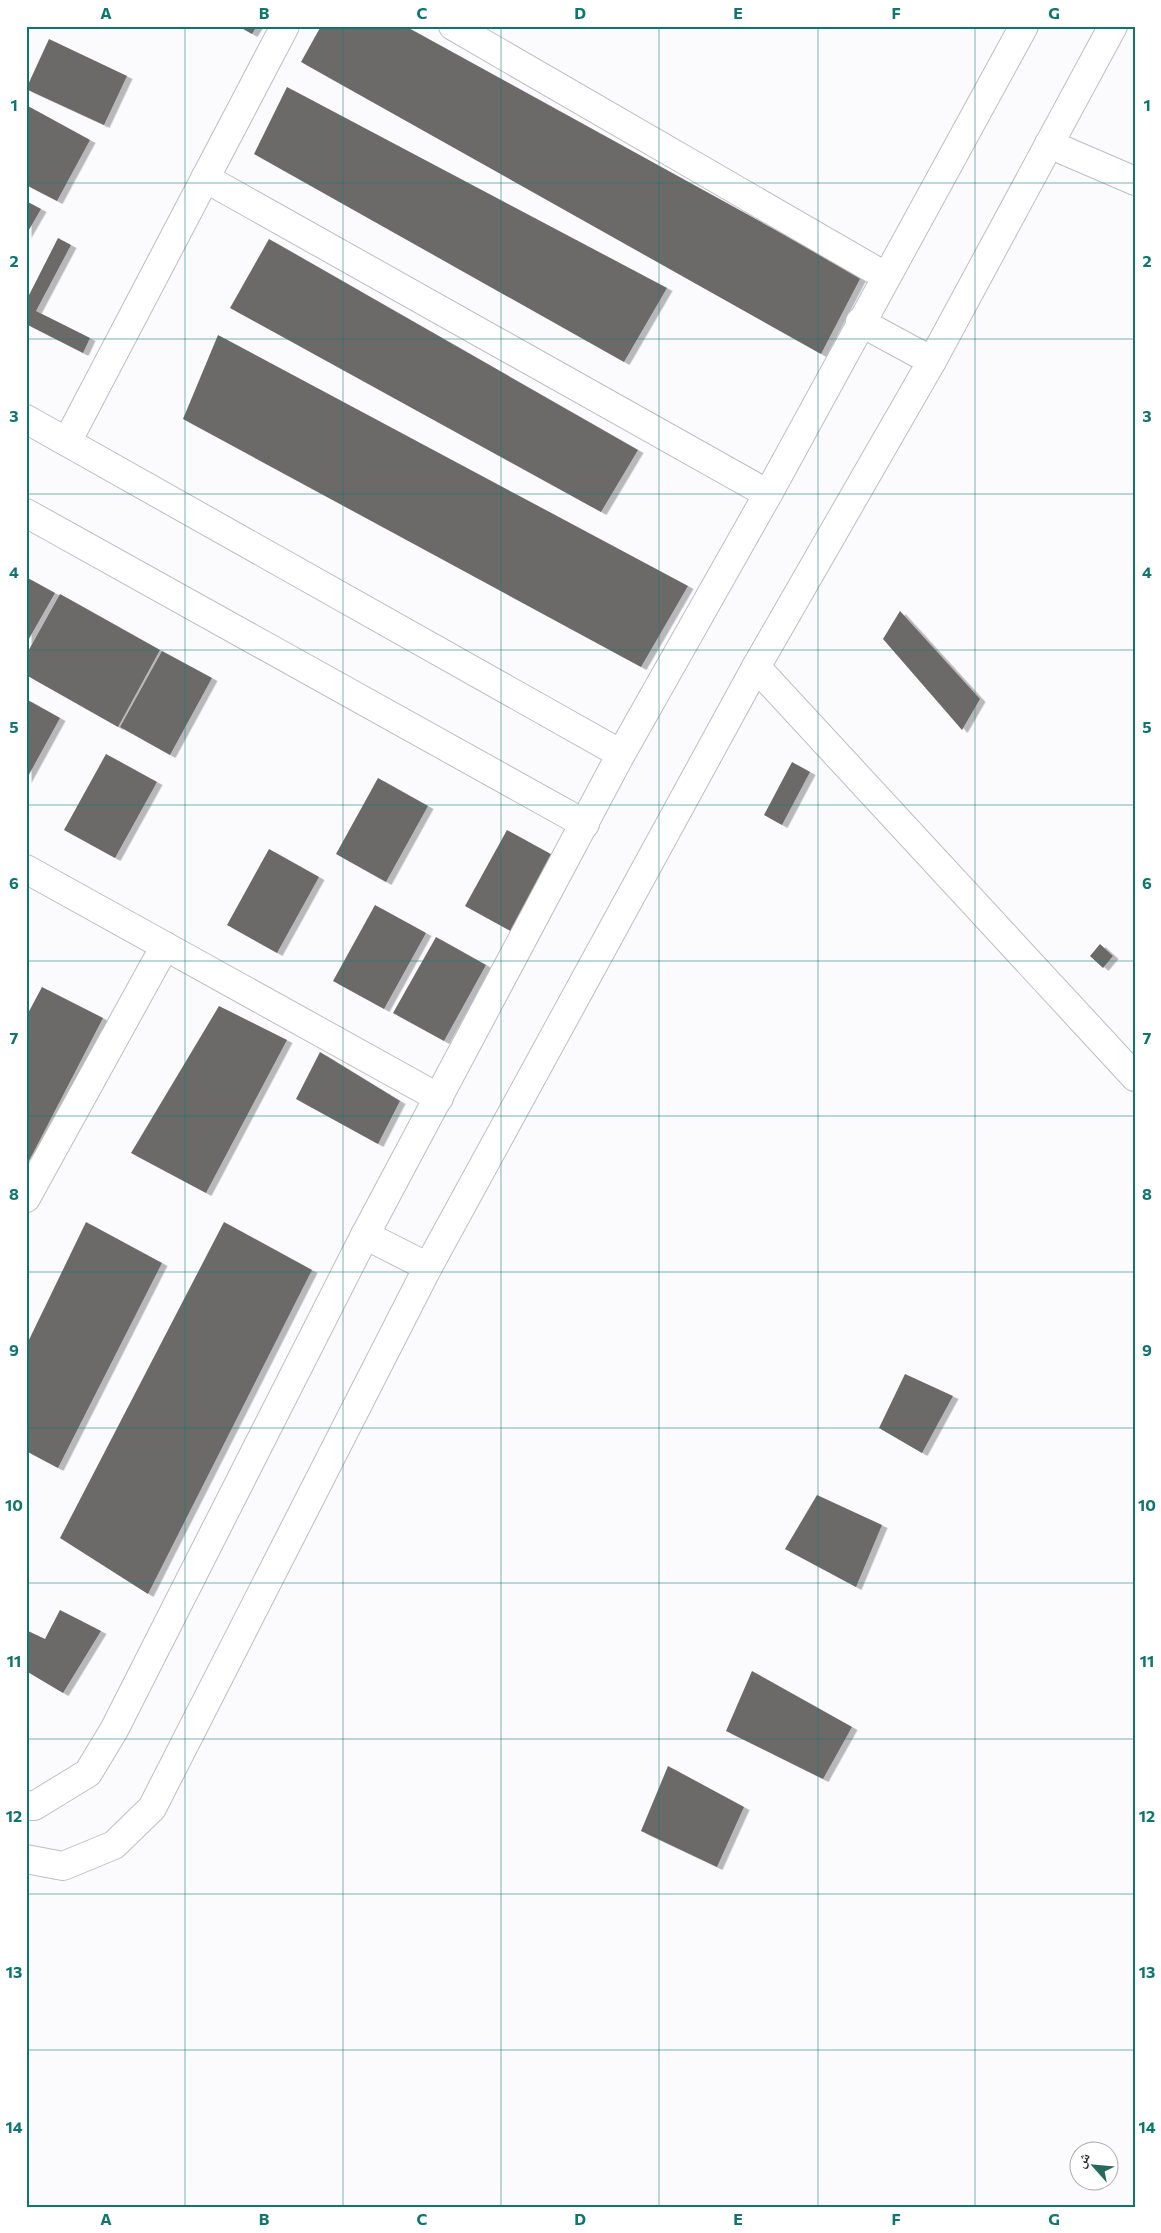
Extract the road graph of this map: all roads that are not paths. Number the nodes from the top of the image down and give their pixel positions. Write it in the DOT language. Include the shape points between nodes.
graph roads {
  1 [pos="285,26"];
  2 [pos="453,26"];
  3 [pos="1024,26"];
  4 [pos="1113,26"];
  5 [pos="1049,144"];
  6 [pos="205,178"];
  7 [pos="1135,181"];
  8 [pos="885,276"];
  9 [pos="860,322"];
  10 [pos="932,361"];
  11 [pos="26,419"];
  12 [pos="67,442"];
  13 [pos="768,494"];
  14 [pos="26,513"];
  15 [pos="756,667"];
  16 [pos="621,754"];
  17 [pos="585,824"];
  18 [pos="26,868"];
  19 [pos="164,946"];
  20 [pos="1135,1078"];
  21 [pos="439,1098"];
  22 [pos="26,1198"];
  23 [pos="365,1235"];
  24 [pos="428,1267"];
  25 [pos="26,1805"];
  26 [pos="26,1859"];
  1 -- 6 [label="main road"];
  2 -- 8 [label="main road"];
  3 -- 8 [label="main road"];
  4 -- 5 [label="main road"];
  5 -- 7 [label="main road"];
  5 -- 10 [label="main road"];
  6 -- 12 [label="main road"];
  6 -- 13 [label="main road"];
  8 -- 9 [label="main road"];
  9 -- 10 [label="main road"];
  9 -- 13 [label="main road"];
  10 -- 15 [label="main road"];
  11 -- 12 [label="main road"];
  12 -- 16 [label="main road"];
  13 -- 16 [label="main road"];
  14 -- 17 [label="main road"];
  15 -- 20 [label="main road"];
  15 -- 24 [label="main road"];
  16 -- 17 [label="main road"];
  17 -- 21 [label="main road"];
  18 -- 19 [label="main road"];
  19 -- 21 [label="main road"];
  19 -- 22 [label="main road"];
  21 -- 23 [label="main road"];
  23 -- 24 [label="main road"];
  23 -- 25 [label="main road" via="114,1730 88,1773 34,1806"];
  24 -- 26 [label="main road" via="152,1808 114,1845 63,1866"];
}
